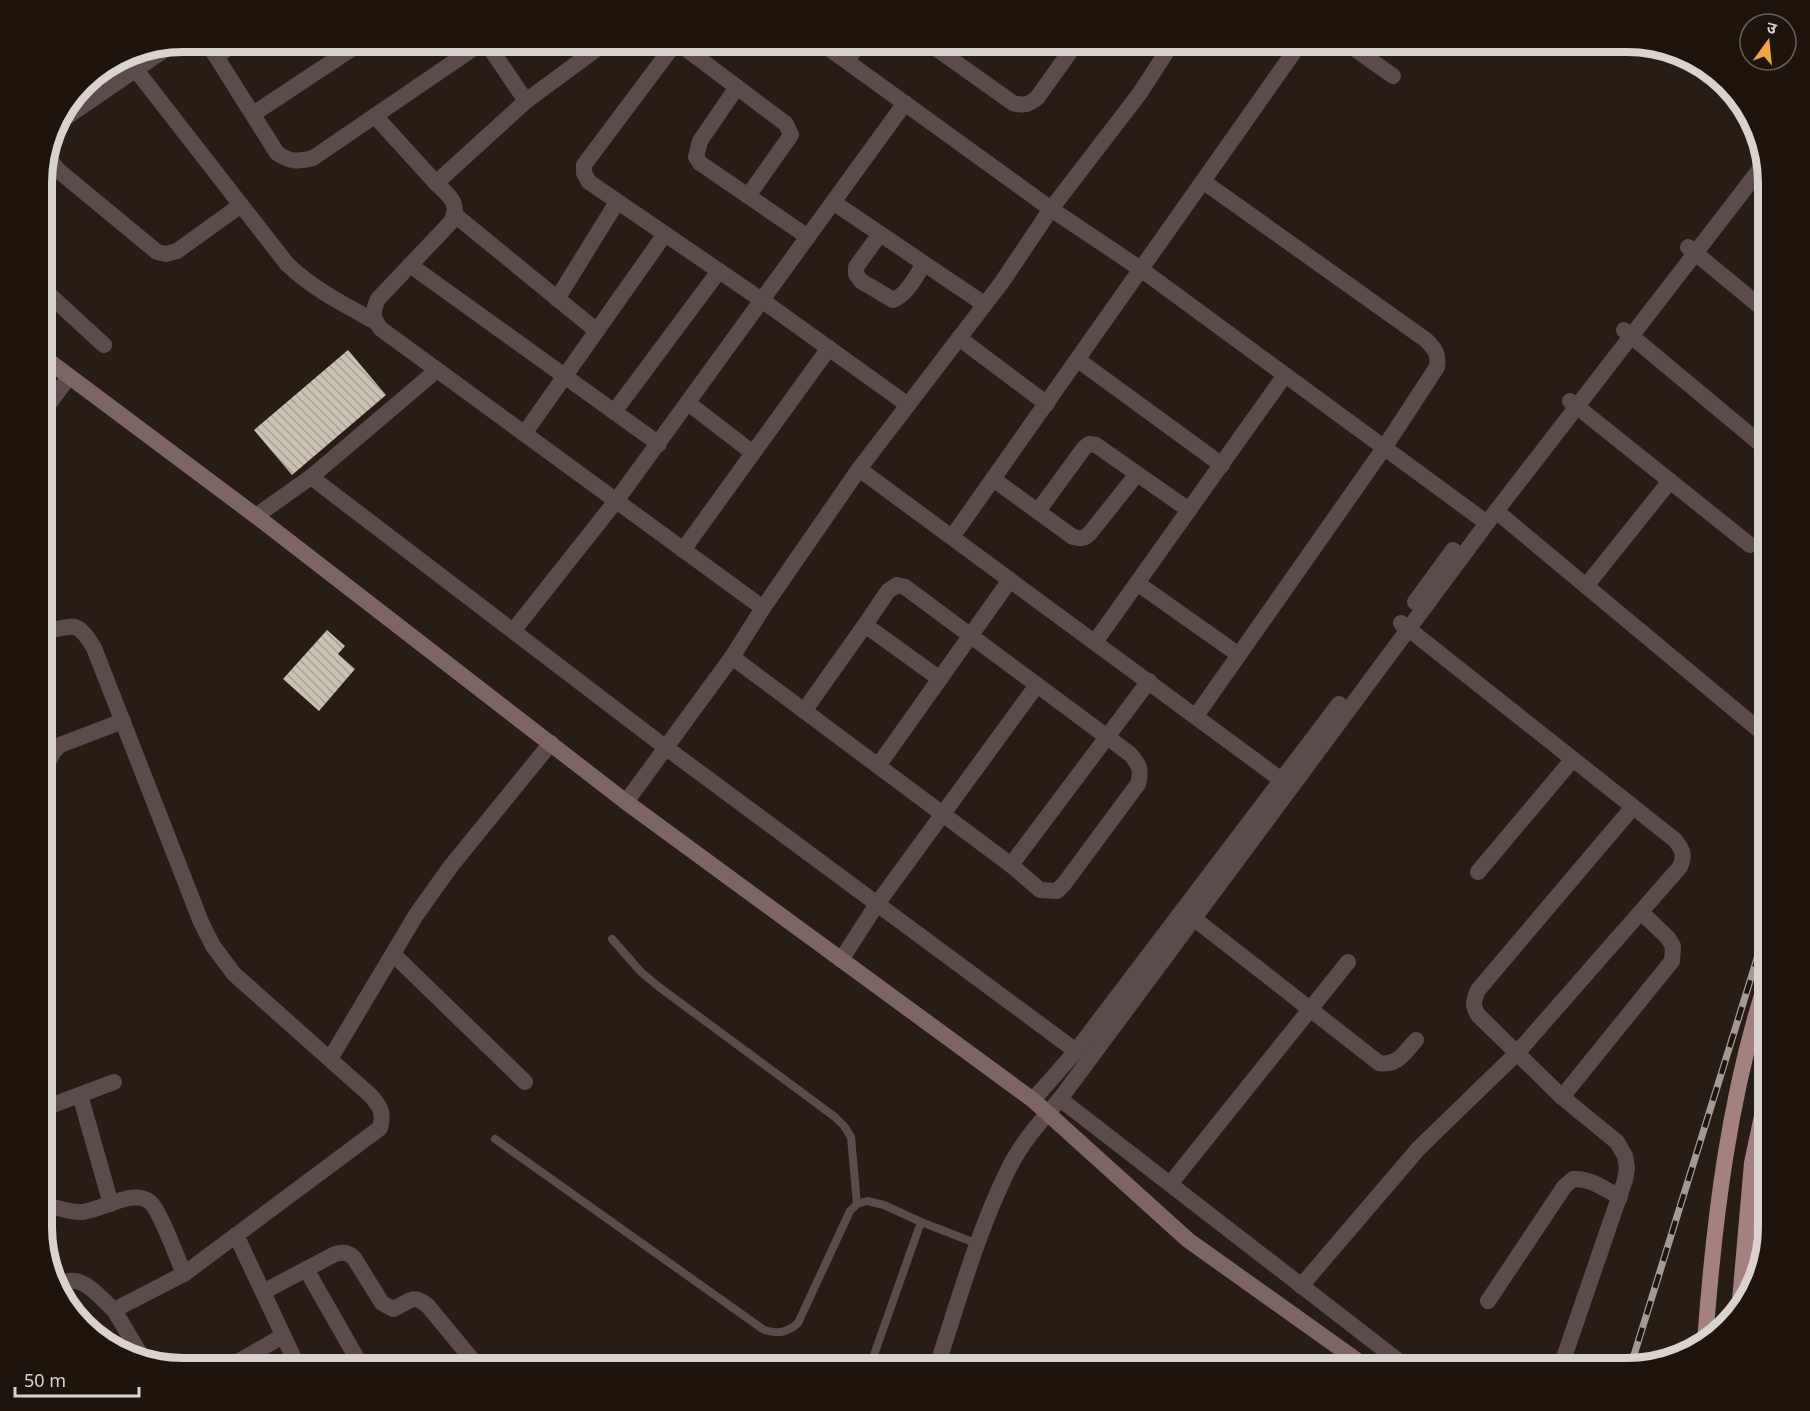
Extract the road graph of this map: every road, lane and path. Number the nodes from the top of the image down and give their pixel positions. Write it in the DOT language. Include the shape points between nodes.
graph roads {
  1 [pos="944,52"];
  2 [pos="1070,52"];
  3 [pos="1166,52"];
  4 [pos="1294,52"];
  5 [pos="1359,52"];
  6 [pos="215,53"];
  7 [pos="346,53"];
  8 [pos="469,53"];
  9 [pos="492,53"];
  10 [pos="591,53"];
  11 [pos="669,53"];
  12 [pos="691,53"];
  13 [pos="835,53"];
  14 [pos="853,53"];
  15 [pos="157,55"];
  16 [pos="847,61"];
  17 [pos="136,70"];
  18 [pos="1393,76"];
  19 [pos="737,87"];
  20 [pos="526,101"];
  21 [pos="905,103"];
  22 [pos="74,113"];
  23 [pos="253,114"];
  24 [pos="375,116"];
  25 [pos="54,165"];
  26 [pos="1756,170"];
  27 [pos="1204,182"];
  28 [pos="436,183"];
  29 [pos="748,196"];
  30 [pos="617,202"];
  31 [pos="833,202"];
  32 [pos="241,205"];
  33 [pos="1051,209"];
  34 [pos="455,215"];
  35 [pos="664,234"];
  36 [pos="880,234"];
  37 [pos="808,237"];
  38 [pos="1692,250"];
  39 [pos="924,264"];
  40 [pos="410,265"];
  41 [pos="1142,270"];
  42 [pos="719,271"];
  43 [pos="53,298"];
  44 [pos="557,299"];
  45 [pos="763,301"];
  46 [pos="984,304"];
  47 [pos="1758,305"];
  48 [pos="374,321"];
  49 [pos="597,331"];
  50 [pos="1627,333"];
  51 [pos="959,338"];
  52 [pos="104,345"];
  53 [pos="829,348"];
  54 [pos="1078,360"];
  55 [pos="53,365"];
  56 [pos="437,370"];
  57 [pos="1286,375"];
  58 [pos="565,376"];
  59 [pos="69,377"];
  60 [pos="53,398"];
  61 [pos="688,403"];
  62 [pos="1047,404"];
  63 [pos="1574,404"];
  64 [pos="908,405"];
  65 [pos="614,412"];
  66 [pos="524,434"];
  67 [pos="1758,442"];
  68 [pos="658,444"];
  69 [pos="1384,448"];
  70 [pos="753,453"];
  71 [pos="1222,465"];
  72 [pos="859,469"];
  73 [pos="1137,474"];
  74 [pos="311,477"];
  75 [pos="993,479"];
  76 [pos="1670,481"];
  77 [pos="616,501"];
  78 [pos="1189,510"];
  79 [pos="1038,511"];
  80 [pos="256,516"];
  81 [pos="1487,517"];
  82 [pos="952,537"];
  83 [pos="1750,545"];
  84 [pos="683,550"];
  85 [pos="1010,580"];
  86 [pos="1137,583"];
  87 [pos="1586,586"];
  88 [pos="763,608"];
  89 [pos="865,625"];
  90 [pos="1405,626"];
  91 [pos="53,628"];
  92 [pos="513,632"];
  93 [pos="971,636"];
  94 [pos="1095,642"];
  95 [pos="1239,655"];
  96 [pos="732,657"];
  97 [pos="940,679"];
  98 [pos="1149,681"];
  99 [pos="1037,685"];
  100 [pos="804,711"];
  101 [pos="1196,716"];
  102 [pos="123,721"];
  103 [pos="1758,730"];
  104 [pos="1107,737"];
  105 [pos="551,743"];
  106 [pos="665,747"];
  107 [pos="53,753"];
  108 [pos="1573,759"];
  109 [pos="878,766"];
  110 [pos="1286,783"];
  111 [pos="626,802"];
  112 [pos="1633,807"];
  113 [pos="942,815"];
  114 [pos="1011,865"];
  115 [pos="1478,872"];
  116 [pos="877,904"];
  117 [pos="1641,912"];
  118 [pos="1188,914"];
  119 [pos="612,939"];
  120 [pos="393,954"];
  121 [pos="841,960"];
  122 [pos="1348,962"];
  123 [pos="1311,1008"];
  124 [pos="1758,1012"];
  125 [pos="1416,1040"];
  126 [pos="1076,1051"];
  127 [pos="1517,1053"];
  128 [pos="330,1059"];
  129 [pos="114,1082"];
  130 [pos="525,1082"];
  131 [pos="80,1095"];
  132 [pos="1562,1097"];
  133 [pos="1060,1099"];
  134 [pos="1033,1100"];
  135 [pos="53,1105"];
  136 [pos="1047,1113"];
  137 [pos="1758,1135"];
  138 [pos="495,1139"];
  139 [pos="1170,1184"];
  140 [pos="1620,1197"];
  141 [pos="111,1204"];
  142 [pos="857,1204"];
  143 [pos="53,1207"];
  144 [pos="921,1222"];
  145 [pos="236,1235"];
  146 [pos="978,1244"];
  147 [pos="306,1269"];
  148 [pos="184,1274"];
  149 [pos="64,1282"];
  150 [pos="1301,1286"];
  151 [pos="263,1292"];
  152 [pos="1740,1293"];
  153 [pos="1488,1301"];
  154 [pos="114,1310"];
  155 [pos="1706,1332"];
  156 [pos="283,1336"];
  157 [pos="138,1351"];
  158 [pos="244,1358"];
  159 [pos="294,1358"];
  160 [pos="357,1358"];
  161 [pos="471,1358"];
  162 [pos="873,1358"];
  163 [pos="940,1358"];
  164 [pos="1354,1358"];
  165 [pos="1395,1358"];
  166 [pos="1564,1358"];
  1 -- 2 [label="street" via="1022,106 1037,98"];
  3 -- 33 [label="street"];
  4 -- 27 [label="street"];
  5 -- 18 [label="street"];
  6 -- 23 [label="street"];
  7 -- 23 [label="street"];
  8 -- 24 [label="street"];
  9 -- 20 [label="street"];
  10 -- 20 [label="street"];
  11 -- 30 [label="street" via="584,165 589,182"];
  12 -- 19 [label="street"];
  13 -- 16 [label="street"];
  14 -- 16 [label="street"];
  15 -- 17 [label="street"];
  16 -- 21 [label="street"];
  17 -- 22 [label="street"];
  17 -- 32 [label="street"];
  19 -- 29 [label="street" via="700,141 696,157"];
  19 -- 29 [label="street" via="786,124 792,135"];
  20 -- 28 [label="street"];
  21 -- 31 [label="street"];
  21 -- 33 [label="street"];
  23 -- 24 [label="street" via="277,153 288,160 302,161 313,158"];
  24 -- 28 [label="street"];
  25 -- 32 [label="street" via="157,252 166,254 177,251"];
  26 -- 38 [label="street"];
  27 -- 41 [label="street"];
  27 -- 69 [label="street" via="1435,348 1437,367"];
  28 -- 34 [label="street" via="453,200"];
  29 -- 37 [label="street"];
  30 -- 35 [label="street"];
  30 -- 44 [label="street"];
  31 -- 36 [label="street"];
  31 -- 37 [label="street"];
  32 -- 48 [label="street" via="302,278"];
  33 -- 41 [label="street"];
  33 -- 46 [label="street"];
  34 -- 40 [label="street"];
  34 -- 44 [label="street"];
  35 -- 42 [label="street"];
  35 -- 49 [label="street"];
  36 -- 39 [label="street"];
  36 -- 39 [label="street" via="856,267 861,281 893,300 906,291"];
  37 -- 45 [label="street"];
  38 -- 47 [label="street"];
  38 -- 50 [label="street"];
  39 -- 46 [label="street"];
  40 -- 48 [label="street" via="378,299 372,311"];
  40 -- 58 [label="street"];
  41 -- 54 [label="street"];
  41 -- 57 [label="street"];
  42 -- 45 [label="street"];
  42 -- 65 [label="street"];
  43 -- 52 [label="street"];
  44 -- 49 [label="street"];
  45 -- 53 [label="street"];
  45 -- 61 [label="street"];
  46 -- 51 [label="street"];
  48 -- 56 [label="street"];
  49 -- 58 [label="street"];
  50 -- 63 [label="street"];
  50 -- 67 [label="street"];
  51 -- 62 [label="street"];
  51 -- 64 [label="street"];
  53 -- 64 [label="street"];
  53 -- 70 [label="street"];
  54 -- 62 [label="street"];
  54 -- 71 [label="street"];
  55 -- 59 [label="main road"];
  56 -- 66 [label="street"];
  56 -- 74 [label="street"];
  57 -- 69 [label="street"];
  57 -- 71 [label="street"];
  58 -- 65 [label="street"];
  58 -- 66 [label="street"];
  59 -- 60 [label="street"];
  59 -- 80 [label="main road"];
  61 -- 68 [label="street"];
  61 -- 70 [label="street"];
  62 -- 75 [label="street"];
  63 -- 76 [label="street"];
  63 -- 81 [label="street"];
  64 -- 72 [label="street"];
  65 -- 68 [label="street"];
  66 -- 77 [label="street"];
  68 -- 77 [label="street"];
  69 -- 81 [label="street"];
  69 -- 95 [label="street"];
  70 -- 84 [label="street"];
  71 -- 78 [label="street"];
  72 -- 82 [label="street"];
  72 -- 88 [label="street"];
  73 -- 78 [label="street"];
  73 -- 79 [label="street" via="1085,538 1073,537"];
  73 -- 79 [label="street" via="1089,444"];
  74 -- 80 [label="street"];
  74 -- 92 [label="street"];
  75 -- 79 [label="street"];
  75 -- 82 [label="street"];
  76 -- 83 [label="street"];
  76 -- 87 [label="street"];
  77 -- 84 [label="street"];
  77 -- 92 [label="street"];
  78 -- 86 [label="street"];
  80 -- 105 [label="main road"];
  81 -- 87 [label="street"];
  81 -- 90 [label="street"];
  82 -- 85 [label="street"];
  84 -- 88 [label="street"];
  85 -- 93 [label="street"];
  85 -- 94 [label="street"];
  86 -- 94 [label="street"];
  86 -- 95 [label="street"];
  87 -- 103 [label="street"];
  88 -- 96 [label="street"];
  89 -- 93 [label="street" via="888,591 897,585"];
  89 -- 97 [label="street"];
  89 -- 100 [label="street"];
  90 -- 108 [label="street"];
  90 -- 110 [label="street"];
  91 -- 102 [label="street" via="68,625 86,635"];
  92 -- 106 [label="street"];
  93 -- 97 [label="street"];
  93 -- 99 [label="street"];
  94 -- 98 [label="street"];
  95 -- 101 [label="street"];
  96 -- 100 [label="street"];
  96 -- 106 [label="street"];
  97 -- 109 [label="street"];
  98 -- 101 [label="street"];
  98 -- 104 [label="street"];
  99 -- 104 [label="street"];
  99 -- 113 [label="street"];
  100 -- 109 [label="street"];
  101 -- 110 [label="street"];
  102 -- 107 [label="street" via="60,745"];
  102 -- 128 [label="street" via="213,946 234,974"];
  104 -- 114 [label="street"];
  104 -- 114 [label="street" via="1130,754 1141,773 1138,784 1070,875 1057,891 1049,892 1040,890"];
  105 -- 111 [label="main road"];
  105 -- 120 [label="street" via="451,866"];
  106 -- 111 [label="street"];
  106 -- 116 [label="street"];
  108 -- 112 [label="street"];
  108 -- 115 [label="street"];
  109 -- 113 [label="street"];
  110 -- 118 [label="street"];
  111 -- 121 [label="main road"];
  112 -- 117 [label="street" via="1675,840 1684,858"];
  112 -- 127 [label="street" via="1473,1000 1473,1009"];
  113 -- 114 [label="street"];
  113 -- 116 [label="street"];
  116 -- 121 [label="street"];
  116 -- 126 [label="street"];
  117 -- 127 [label="street"];
  117 -- 132 [label="street" via="1668,938 1673,946 1672,961"];
  118 -- 123 [label="street"];
  118 -- 126 [label="street"];
  118 -- 133 [label="street"];
  119 -- 142 [label="lane" via="659,987 844,1126 851,1137"];
  120 -- 128 [label="street"];
  120 -- 130 [label="street"];
  121 -- 134 [label="main road"];
  122 -- 123 [label="street"];
  123 -- 125 [label="street" via="1379,1063 1395,1063"];
  123 -- 139 [label="street"];
  124 -- 155 [label="highway" via="1740,1078 1723,1169"];
  126 -- 134 [label="street"];
  127 -- 132 [label="street"];
  127 -- 150 [label="street" via="1419,1148"];
  128 -- 145 [label="street" via="380,1106 380,1128"];
  129 -- 131 [label="street"];
  131 -- 135 [label="street"];
  131 -- 141 [label="street"];
  132 -- 140 [label="street" via="1617,1142 1627,1168"];
  133 -- 136 [label="street"];
  133 -- 139 [label="street"];
  134 -- 136 [label="main road"];
  136 -- 146 [label="street" via="1008,1169"];
  136 -- 164 [label="main road" via="1188,1240"];
  137 -- 152 [label="highway"];
  138 -- 142 [label="lane" via="764,1330 776,1334 789,1331 798,1323 850,1211"];
  139 -- 150 [label="street"];
  140 -- 153 [label="street" via="1583,1178 1573,1179"];
  140 -- 166 [label="street"];
  141 -- 143 [label="street" via="77,1212"];
  141 -- 148 [label="street" via="135,1197 150,1202"];
  142 -- 144 [label="lane" via="867,1201 884,1205"];
  144 -- 146 [label="lane"];
  144 -- 162 [label="lane"];
  145 -- 148 [label="street"];
  145 -- 151 [label="street"];
  146 -- 163 [label="street"];
  147 -- 151 [label="street"];
  147 -- 160 [label="street"];
  147 -- 161 [label="street" via="334,1254 349,1253 382,1303 393,1309 420,1299"];
  148 -- 154 [label="street"];
  149 -- 154 [label="street" via="80,1281"];
  150 -- 165 [label="street"];
  151 -- 156 [label="street"];
  154 -- 157 [label="street"];
  156 -- 158 [label="street"];
  156 -- 159 [label="street"];
}
